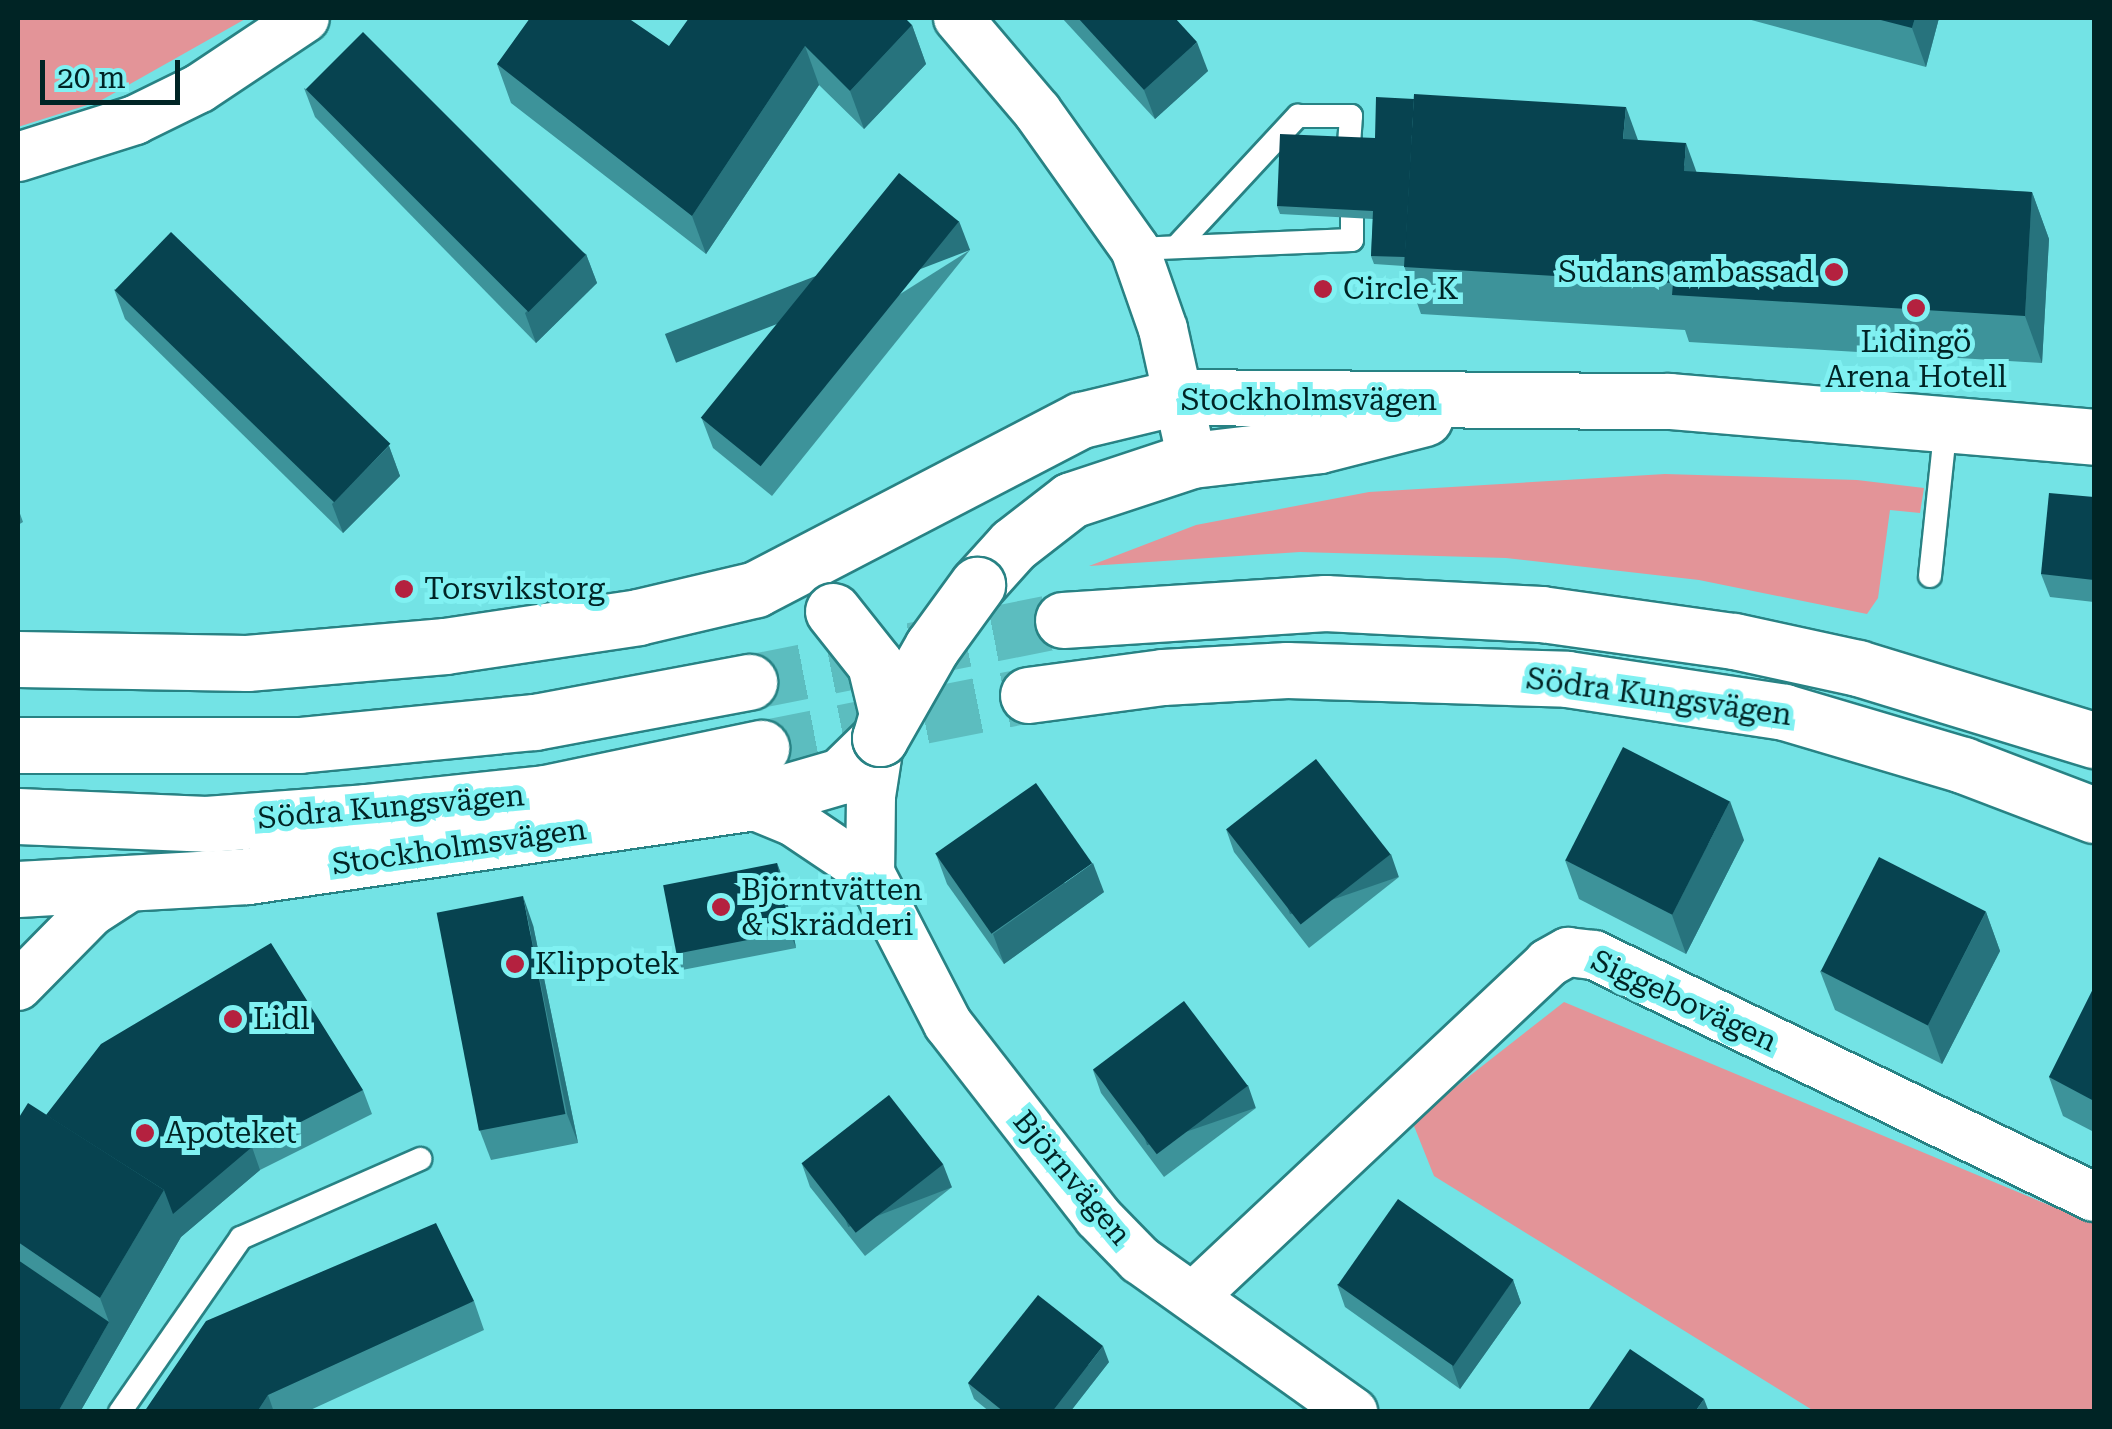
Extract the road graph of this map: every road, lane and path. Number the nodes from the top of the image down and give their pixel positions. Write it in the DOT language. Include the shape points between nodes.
graph roads {
  1 [pos="304,18"];
  2 [pos="958,18"];
  3 [pos="1350,146"];
  4 [pos="18,157"];
  5 [pos="1352,218"];
  6 [pos="1156,247"];
  7 [pos="1177,397"];
  8 [pos="1487,403"];
  9 [pos="1946,420"];
  10 [pos="2094,437"];
  11 [pos="1192,460"];
  12 [pos="1930,576"];
  13 [pos="756,589"];
  14 [pos="1063,620"];
  15 [pos="18,659"];
  16 [pos="749,682"];
  17 [pos="1028,696"];
  18 [pos="2094,740"];
  19 [pos="18,746"];
  20 [pos="761,748"];
  21 [pos="874,751"];
  22 [pos="748,803"];
  23 [pos="2094,815"];
  24 [pos="18,816"];
  25 [pos="870,873"];
  26 [pos="134,884"];
  27 [pos="18,890"];
  28 [pos="18,986"];
  29 [pos="420,1160"];
  30 [pos="2094,1197"];
  31 [pos="1195,1295"];
  32 [pos="120,1412"];
  33 [pos="1353,1412"];
  1 -- 4 [label="street" via="200,88 135,120"];
  2 -- 6 [label="street"];
  3 -- 6 [label="lane" via="1351,116 1298,116"];
  5 -- 6 [label="lane" via="1352,240"];
  6 -- 7 [label="street"];
  7 -- 8 [label="street, Stockholmsvägen"];
  7 -- 11 [label="street"];
  7 -- 13 [label="street, Stockholmsvägen" via="1080,420"];
  8 -- 9 [label="street, Stockholmsvägen" via="1669,400"];
  8 -- 11 [label="street, Stockholmsvägen" via="1319,444"];
  9 -- 10 [label="street, Stockholmsvägen"];
  9 -- 12 [label="lane"];
  11 -- 21 [label="street, Stockholmsvägen, bridge" via="1071,500 1013,545 932,647"];
  13 -- 15 [label="street, Stockholmsvägen" via="638,617 445,646 247,663"];
  13 -- 21 [label="street, Stockholmsvägen, bridge" via="804,596 834,611 875,664 886,714"];
  14 -- 18 [label="street, Södra Kungsvägen" via="1325,603 1541,614 1734,641 1858,668"];
  16 -- 19 [label="street" via="534,722 299,744"];
  17 -- 23 [label="street, Södra Kungsvägen" via="1287,670 1567,678 1784,712 1962,765"];
  20 -- 24 [label="street, Södra Kungsvägen" via="546,793 365,812 206,824"];
  21 -- 22 [label="street, Stockholmsvägen" via="806,791"];
  21 -- 25 [label="street"];
  22 -- 25 [label="street, Björnvägen" via="794,822"];
  22 -- 26 [label="street, Stockholmsvägen" via="399,858"];
  25 -- 31 [label="street, Björnvägen" via="959,1039 1098,1217 1140,1260"];
  26 -- 27 [label="street, Stockholmsvägen"];
  26 -- 28 [label="street" via="91,912"];
  29 -- 32 [label="lane" via="241,1238"];
  30 -- 31 [label="street, Siggebovägen" via="1594,954 1568,952 1548,963"];
  31 -- 33 [label="street, Björnvägen"];
}
